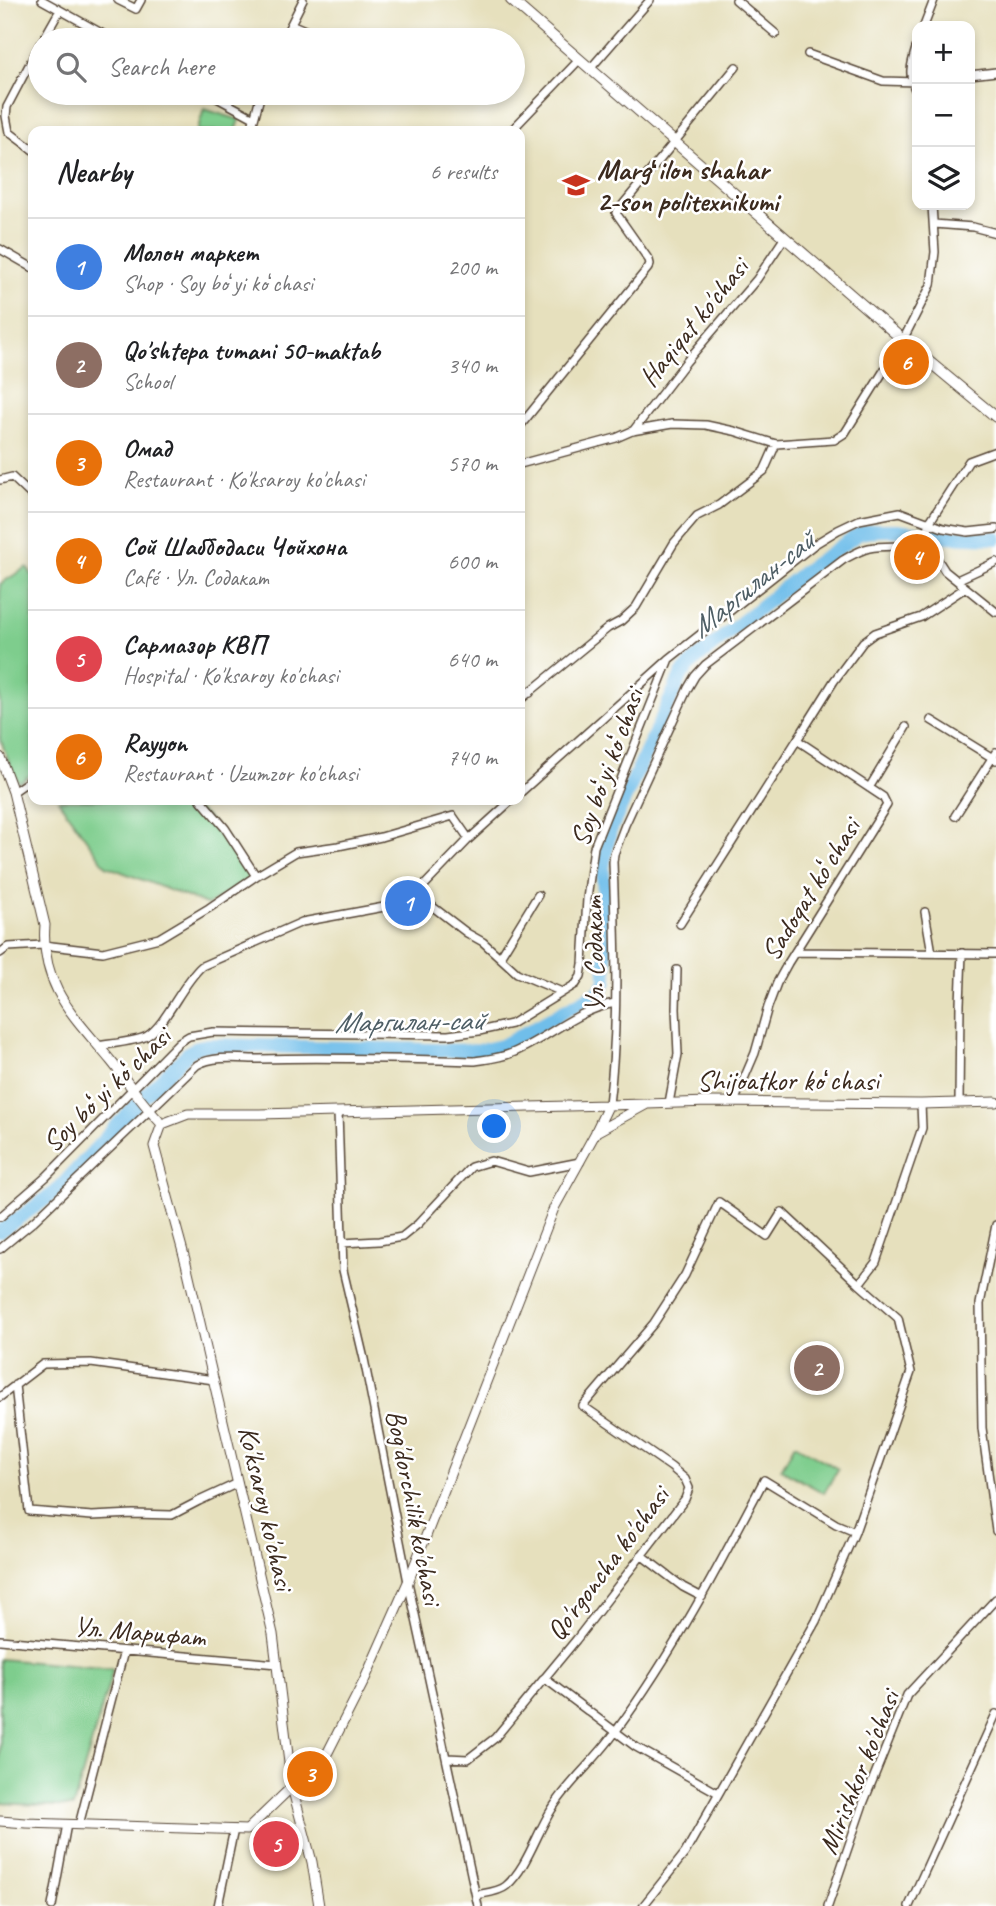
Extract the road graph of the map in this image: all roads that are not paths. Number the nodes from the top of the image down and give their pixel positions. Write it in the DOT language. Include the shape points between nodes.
graph roads {
  1 [pos="42,0"];
  2 [pos="118,0"];
  3 [pos="141,0"];
  4 [pos="303,0"];
  5 [pos="511,0"];
  6 [pos="650,0"];
  7 [pos="736,0"];
  8 [pos="934,0"];
  9 [pos="60,10"];
  10 [pos="926,21"];
  11 [pos="291,24"];
  12 [pos="49,28"];
  13 [pos="92,28"];
  14 [pos="289,28"];
  15 [pos="300,28"];
  16 [pos="776,34"];
  17 [pos="808,54"];
  18 [pos="579,60"];
  19 [pos="28,67"];
  20 [pos="736,67"];
  21 [pos="590,69"];
  22 [pos="996,72"];
  23 [pos="975,74"];
  24 [pos="912,83"];
  25 [pos="230,105"];
  26 [pos="258,105"];
  27 [pos="254,118"];
  28 [pos="252,126"];
  29 [pos="516,126"];
  30 [pos="674,141"];
  31 [pos="28,146"];
  32 [pos="933,210"];
  33 [pos="934,224"];
  34 [pos="996,233"];
  35 [pos="785,237"];
  36 [pos="0,249"];
  37 [pos="28,265"];
  38 [pos="903,340"];
  39 [pos="996,417"];
  40 [pos="525,420"];
  41 [pos="632,431"];
  42 [pos="776,444"];
  43 [pos="996,452"];
  44 [pos="525,463"];
  45 [pos="0,480"];
  46 [pos="28,492"];
  47 [pos="928,524"];
  48 [pos="996,529"];
  49 [pos="927,545"];
  50 [pos="996,562"];
  51 [pos="957,580"];
  52 [pos="965,588"];
  53 [pos="996,612"];
  54 [pos="668,659"];
  55 [pos="525,689"];
  56 [pos="530,693"];
  57 [pos="525,696"];
  58 [pos="931,720"];
  59 [pos="906,727"];
  60 [pos="797,740"];
  61 [pos="0,757"];
  62 [pos="995,757"];
  63 [pos="28,782"];
  64 [pos="525,788"];
  65 [pos="869,788"];
  66 [pos="13,792"];
  67 [pos="209,805"];
  68 [pos="506,805"];
  69 [pos="955,816"];
  70 [pos="469,839"];
  71 [pos="256,876"];
  72 [pos="416,894"];
  73 [pos="538,895"];
  74 [pos="925,912"];
  75 [pos="680,925"];
  76 [pos="43,945"];
  77 [pos="795,952"];
  78 [pos="0,953"];
  79 [pos="932,953"];
  80 [pos="962,953"];
  81 [pos="996,954"];
  82 [pos="500,957"];
  83 [pos="677,970"];
  84 [pos="562,992"];
  85 [pos="615,1003"];
  86 [pos="98,1046"];
  87 [pos="132,1089"];
  88 [pos="734,1102"];
  89 [pos="996,1102"];
  90 [pos="669,1103"];
  91 [pos="959,1103"];
  92 [pos="610,1104"];
  93 [pos="647,1104"];
  94 [pos="921,1104"];
  95 [pos="149,1111"];
  96 [pos="338,1112"];
  97 [pos="162,1124"];
  98 [pos="594,1136"];
  99 [pos="580,1162"];
  100 [pos="0,1217"];
  101 [pos="996,1225"];
  102 [pos="342,1243"];
  103 [pos="0,1249"];
  104 [pos="859,1284"];
  105 [pos="214,1380"];
  106 [pos="15,1385"];
  107 [pos="0,1397"];
  108 [pos="238,1483"];
  109 [pos="996,1531"];
  110 [pos="855,1532"];
  111 [pos="641,1555"];
  112 [pos="408,1582"];
  113 [pos="702,1597"];
  114 [pos="996,1598"];
  115 [pos="0,1640"];
  116 [pos="124,1651"];
  117 [pos="277,1664"];
  118 [pos="544,1678"];
  119 [pos="996,1714"];
  120 [pos="616,1733"];
  121 [pos="447,1758"];
  122 [pos="292,1787"];
  123 [pos="718,1793"];
  124 [pos="0,1821"];
  125 [pos="67,1825"];
  126 [pos="79,1825"];
  127 [pos="234,1829"];
  128 [pos="476,1895"];
  129 [pos="52,1906"];
  130 [pos="218,1906"];
  131 [pos="319,1906"];
  132 [pos="478,1906"];
  133 [pos="643,1906"];
  134 [pos="828,1906"];
  135 [pos="909,1906"];
  1 -- 9 [label="street"];
  2 -- 3 [label="street" via="136,9"];
  4 -- 11 [label="street"];
  5 -- 18 [label="main road"];
  6 -- 21 [label="street"];
  7 -- 16 [label="street"];
  8 -- 10 [label="street"];
  9 -- 12 [label="street"];
  9 -- 13 [label="street"];
  11 -- 14 [label="street"];
  11 -- 15 [label="street"];
  17 -- 24 [label="street" via="883,81"];
  18 -- 21 [label="main road"];
  18 -- 29 [label="street"];
  19 -- 31 [label="street" via="6,116 9,132"];
  20 -- 30 [label="street"];
  21 -- 30 [label="main road"];
  22 -- 23 [label="street"];
  25 -- 27 [label="street"];
  26 -- 27 [label="street"];
  27 -- 28 [label="street"];
  30 -- 35 [label="main road"];
  30 -- 40 [label="street" via="616,213 649,260 648,268"];
  32 -- 33 [label="street"];
  33 -- 34 [label="street"];
  33 -- 38 [label="street" via="931,285"];
  35 -- 38 [label="main road"];
  35 -- 41 [label="street, Haqiqat ko'chasi" via="757,279"];
  36 -- 37 [label="street"];
  38 -- 39 [label="main road"];
  38 -- 42 [label="street" via="845,433 834,440"];
  41 -- 42 [label="street" via="672,424 706,425"];
  41 -- 44 [label="street"];
  42 -- 56 [label="street" via="764,471 697,516 681,533 629,615"];
  43 -- 47 [label="street" via="970,461"];
  45 -- 46 [label="street" via="12,477"];
  47 -- 48 [label="street, Soy boʻyi koʻchasi" via="968,532"];
  47 -- 49 [label="street"];
  47 -- 54 [label="street, Soy boʻyi koʻchasi" via="900,512 859,520 838,530"];
  49 -- 51 [label="street"];
  49 -- 85 [label="street, Ул. Содакат" via="857,552 821,575 695,676 614,853"];
  50 -- 51 [label="street"];
  51 -- 52 [label="street"];
  52 -- 53 [label="street"];
  52 -- 60 [label="street" via="921,617 875,633 863,642"];
  54 -- 64 [label="street, Soy boʻyi koʻchasi"];
  54 -- 84 [label="street, Soy boʻyi koʻchasi" via="594,847 581,976"];
  55 -- 56 [label="street"];
  56 -- 57 [label="street"];
  58 -- 62 [label="street"];
  59 -- 65 [label="street"];
  60 -- 65 [label="street, Sadoqat koʻchasi"];
  60 -- 75 [label="street"];
  61 -- 66 [label="street"];
  62 -- 69 [label="street"];
  63 -- 66 [label="street"];
  65 -- 77 [label="street, Sadoqat koʻchasi" via="886,800 886,808"];
  66 -- 76 [label="street" via="45,925"];
  67 -- 71 [label="street"];
  68 -- 70 [label="street, Soy boʻyi koʻchasi"];
  70 -- 71 [label="street" via="453,816 380,837 296,852"];
  70 -- 72 [label="street, Soy boʻyi koʻchasi"];
  71 -- 76 [label="street" via="159,938 103,952"];
  72 -- 82 [label="street"];
  72 -- 86 [label="street, Soy boʻyi koʻchasi" via="394,905 302,922 202,966 146,1037"];
  73 -- 82 [label="street"];
  74 -- 79 [label="street"];
  76 -- 78 [label="street" via="8,947"];
  76 -- 86 [label="street" via="58,995"];
  77 -- 79 [label="street"];
  77 -- 88 [label="street, Sadoqat koʻchasi" via="776,983"];
  79 -- 80 [label="street"];
  80 -- 81 [label="street"];
  80 -- 91 [label="street"];
  82 -- 84 [label="street" via="517,973"];
  83 -- 90 [label="street" via="678,1054"];
  84 -- 87 [label="street, Soy boʻyi koʻchasi" via="511,1024 448,1035 213,1032 189,1036"];
  85 -- 92 [label="street, Ул. Содакат"];
  85 -- 95 [label="street" via="588,1011 511,1054 492,1059 208,1060"];
  86 -- 87 [label="street"];
  87 -- 95 [label="street"];
  87 -- 100 [label="street, Soy boʻyi koʻchasi"];
  88 -- 90 [label="street, Shijoatkor koʻchasi"];
  88 -- 94 [label="street, Shijoatkor koʻchasi"];
  89 -- 91 [label="street, Shijoatkor koʻchasi"];
  90 -- 93 [label="street, Shijoatkor koʻchasi"];
  91 -- 94 [label="street, Shijoatkor koʻchasi"];
  92 -- 93 [label="street"];
  92 -- 96 [label="street"];
  92 -- 98 [label="street"];
  93 -- 98 [label="street, Shijoatkor koʻchasi"];
  94 -- 104 [label="street" via="922,1128 876,1262"];
  95 -- 97 [label="street"];
  95 -- 103 [label="street"];
  96 -- 97 [label="street" via="188,1114"];
  96 -- 102 [label="street, Bog'dorchilik ko'chasi"];
  97 -- 105 [label="street, Ko'ksaroy ko'chasi" via="154,1146"];
  98 -- 99 [label="street"];
  99 -- 102 [label="street" via="529,1172 491,1161 471,1167 402,1237"];
  99 -- 112 [label="street" via="554,1208"];
  101 -- 109 [label="street" via="980,1304 982,1428"];
  102 -- 112 [label="street, Bog'dorchilik ko'chasi" via="343,1270"];
  104 -- 110 [label="street, Qo'rgoncha ko'chasi" via="898,1318 911,1372"];
  104 -- 111 [label="street, Qo'rgoncha ko'chasi" via="782,1213 767,1236 719,1202 685,1275 654,1323 583,1406 671,1467 689,1488"];
  105 -- 106 [label="street" via="91,1363 43,1364"];
  105 -- 108 [label="street, Ko'ksaroy ko'chasi"];
  106 -- 107 [label="street"];
  106 -- 108 [label="street" via="29,1511 92,1517 172,1515"];
  108 -- 117 [label="street, Ko'ksaroy ko'chasi"];
  110 -- 113 [label="street" via="764,1480"];
  110 -- 123 [label="street, Qo'rgoncha ko'chasi" via="816,1621"];
  111 -- 113 [label="street"];
  111 -- 118 [label="street, Qo'rgoncha ko'chasi"];
  112 -- 121 [label="street, Bog'dorchilik ko'chasi"];
  112 -- 122 [label="street" via="328,1752"];
  113 -- 120 [label="street"];
  114 -- 134 [label="street, Mirishkor ko'chasi" via="907,1695"];
  115 -- 116 [label="street, Ул. Марифат"];
  116 -- 117 [label="street, Ул. Марифат"];
  116 -- 126 [label="street"];
  117 -- 122 [label="street, Ko'ksaroy ko'chasi"];
  118 -- 120 [label="street"];
  118 -- 121 [label="street, Qo'rgoncha ko'chasi" via="495,1738 468,1759"];
  119 -- 135 [label="street"];
  120 -- 123 [label="street"];
  120 -- 128 [label="street" via="551,1810 509,1884"];
  121 -- 128 [label="street, Bog'dorchilik ko'chasi"];
  122 -- 127 [label="street" via="247,1829"];
  122 -- 131 [label="street, Ko'ksaroy ko'chasi"];
  123 -- 133 [label="street, Qo'rgoncha ko'chasi" via="685,1853"];
  124 -- 125 [label="street"];
  125 -- 126 [label="street"];
  125 -- 129 [label="street"];
  126 -- 127 [label="street"];
  127 -- 130 [label="street"];
  128 -- 132 [label="street, Bog'dorchilik ko'chasi"];
}
